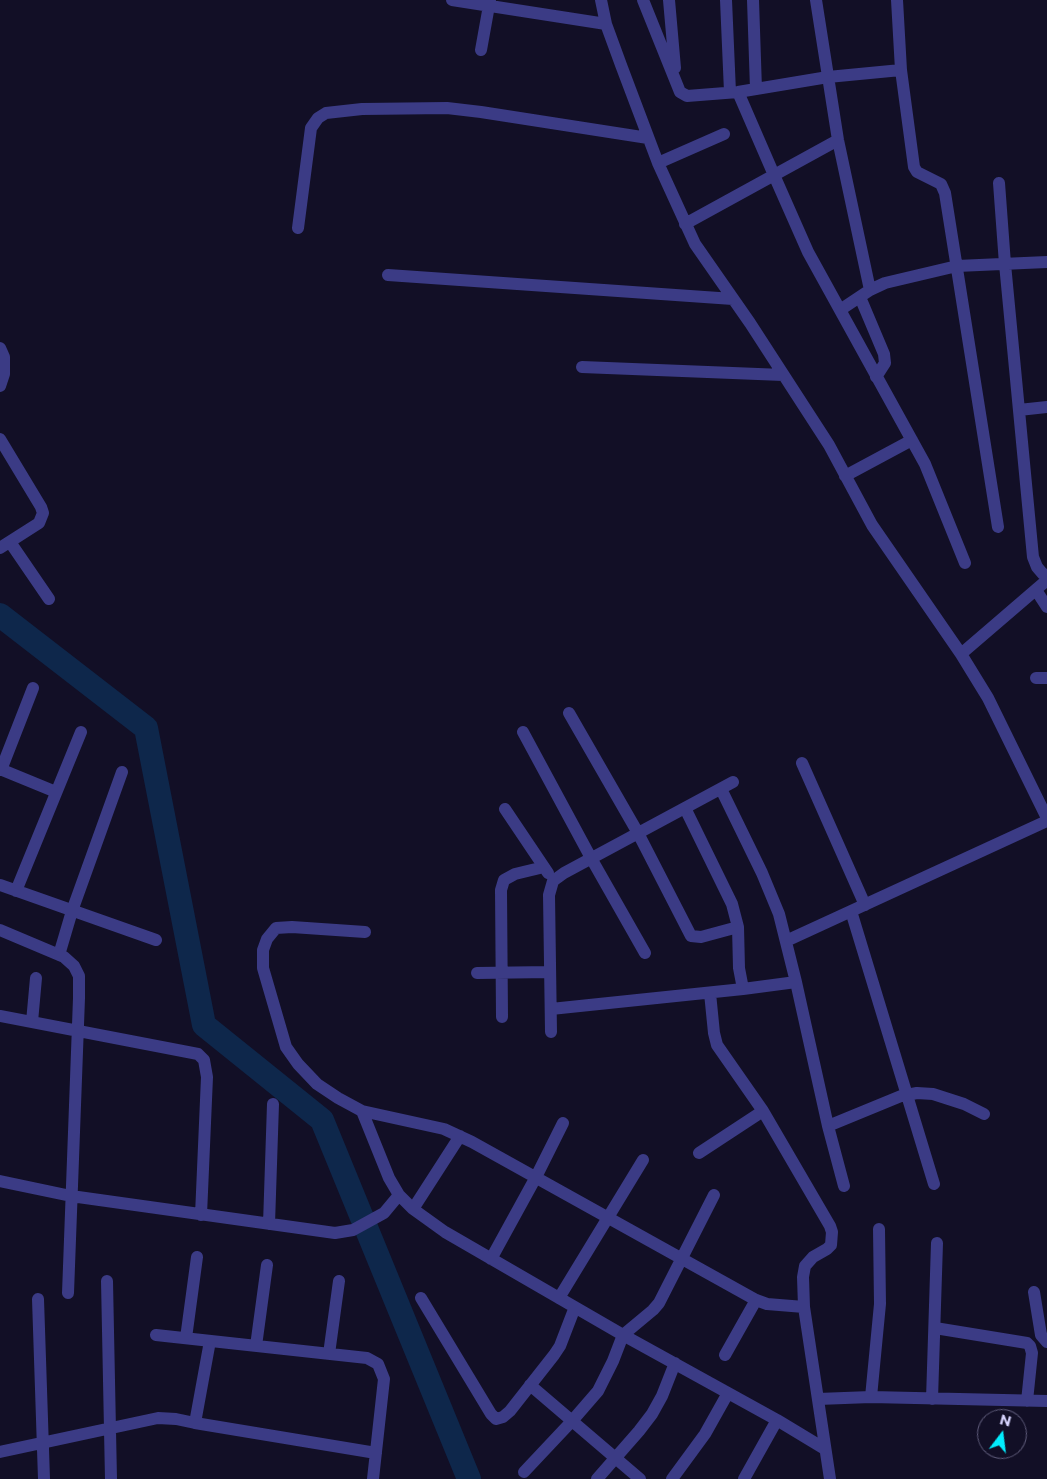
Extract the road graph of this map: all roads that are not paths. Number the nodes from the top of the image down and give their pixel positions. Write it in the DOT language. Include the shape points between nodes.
graph roads {
  1 [pos="452,0"];
  2 [pos="601,0"];
  3 [pos="642,0"];
  4 [pos="670,0"];
  5 [pos="726,0"];
  6 [pos="753,0"];
  7 [pos="816,0"];
  8 [pos="897,0"];
  9 [pos="490,3"];
  10 [pos="606,24"];
  11 [pos="481,50"];
  12 [pos="902,70"];
  13 [pos="828,77"];
  14 [pos="676,80"];
  15 [pos="756,89"];
  16 [pos="734,92"];
  17 [pos="724,134"];
  18 [pos="648,138"];
  19 [pos="838,140"];
  20 [pos="658,163"];
  21 [pos="774,175"];
  22 [pos="999,183"];
  23 [pos="685,224"];
  24 [pos="298,228"];
  25 [pos="1047,262"];
  26 [pos="1005,264"];
  27 [pos="957,266"];
  28 [pos="388,275"];
  29 [pos="865,293"];
  30 [pos="733,299"];
  31 [pos="840,310"];
  32 [pos="0,348"];
  33 [pos="582,367"];
  34 [pos="783,375"];
  35 [pos="876,377"];
  36 [pos="0,386"];
  37 [pos="1047,407"];
  38 [pos="1019,410"];
  39 [pos="0,440"];
  40 [pos="912,440"];
  41 [pos="845,476"];
  42 [pos="998,527"];
  43 [pos="5,545"];
  44 [pos="965,562"];
  45 [pos="1047,575"];
  46 [pos="1047,580"];
  47 [pos="1036,590"];
  48 [pos="49,599"];
  49 [pos="1047,607"];
  50 [pos="961,654"];
  51 [pos="33,688"];
  52 [pos="569,713"];
  53 [pos="81,732"];
  54 [pos="524,732"];
  55 [pos="802,763"];
  56 [pos="1,769"];
  57 [pos="122,772"];
  58 [pos="733,782"];
  59 [pos="721,789"];
  60 [pos="56,792"];
  61 [pos="685,808"];
  62 [pos="505,809"];
  63 [pos="1047,817"];
  64 [pos="638,833"];
  65 [pos="591,858"];
  66 [pos="544,867"];
  67 [pos="553,881"];
  68 [pos="0,885"];
  69 [pos="16,891"];
  70 [pos="865,905"];
  71 [pos="72,911"];
  72 [pos="851,912"];
  73 [pos="738,927"];
  74 [pos="0,930"];
  75 [pos="365,932"];
  76 [pos="156,940"];
  77 [pos="786,941"];
  78 [pos="645,953"];
  79 [pos="59,955"];
  80 [pos="550,972"];
  81 [pos="477,973"];
  82 [pos="502,973"];
  83 [pos="36,978"];
  84 [pos="796,982"];
  85 [pos="743,989"];
  86 [pos="710,993"];
  87 [pos="551,1009"];
  88 [pos="0,1016"];
  89 [pos="502,1017"];
  90 [pos="32,1022"];
  91 [pos="78,1032"];
  92 [pos="551,1032"];
  93 [pos="906,1095"];
  94 [pos="273,1104"];
  95 [pos="362,1110"];
  96 [pos="763,1111"];
  97 [pos="984,1114"];
  98 [pos="563,1123"];
  99 [pos="828,1126"];
  100 [pos="460,1136"];
  101 [pos="699,1154"];
  102 [pos="644,1160"];
  103 [pos="536,1177"];
  104 [pos="0,1182"];
  105 [pos="934,1184"];
  106 [pos="844,1186"];
  107 [pos="399,1195"];
  108 [pos="714,1195"];
  109 [pos="71,1196"];
  110 [pos="413,1209"];
  111 [pos="201,1215"];
  112 [pos="608,1217"];
  113 [pos="269,1224"];
  114 [pos="879,1229"];
  115 [pos="937,1243"];
  116 [pos="197,1257"];
  117 [pos="491,1259"];
  118 [pos="682,1259"];
  119 [pos="267,1265"];
  120 [pos="107,1281"];
  121 [pos="339,1281"];
  122 [pos="1034,1292"];
  123 [pos="68,1293"];
  124 [pos="421,1298"];
  125 [pos="559,1298"];
  126 [pos="38,1299"];
  127 [pos="756,1300"];
  128 [pos="575,1307"];
  129 [pos="804,1307"];
  130 [pos="935,1328"];
  131 [pos="156,1335"];
  132 [pos="623,1335"];
  133 [pos="186,1338"];
  134 [pos="210,1341"];
  135 [pos="1047,1342"];
  136 [pos="256,1346"];
  137 [pos="329,1354"];
  138 [pos="725,1355"];
  139 [pos="675,1363"];
  140 [pos="530,1386"];
  141 [pos="728,1393"];
  142 [pos="871,1397"];
  143 [pos="818,1398"];
  144 [pos="932,1399"];
  145 [pos="1027,1401"];
  146 [pos="1047,1401"];
  147 [pos="776,1420"];
  148 [pos="572,1421"];
  149 [pos="195,1423"];
  150 [pos="109,1428"];
  151 [pos="42,1442"];
  152 [pos="825,1449"];
  153 [pos="0,1452"];
  154 [pos="376,1453"];
  155 [pos="615,1458"];
  156 [pos="828,1465"];
  157 [pos="524,1472"];
  158 [pos="44,1479"];
  159 [pos="111,1479"];
  160 [pos="373,1479"];
  161 [pos="597,1479"];
  162 [pos="640,1479"];
  163 [pos="672,1479"];
  164 [pos="744,1479"];
  165 [pos="819,1479"];
  166 [pos="830,1479"];
  1 -- 9 [label="street"];
  2 -- 10 [label="street"];
  3 -- 14 [label="street"];
  4 -- 14 [label="street"];
  5 -- 16 [label="street"];
  6 -- 15 [label="street"];
  7 -- 13 [label="street"];
  8 -- 12 [label="street"];
  9 -- 10 [label="street"];
  9 -- 11 [label="street"];
  10 -- 18 [label="street"];
  12 -- 13 [label="street"];
  12 -- 27 [label="street" via="914,167 917,172 941,184 945,193"];
  13 -- 15 [label="street"];
  13 -- 19 [label="street"];
  14 -- 16 [label="street" via="680,92 687,96"];
  15 -- 16 [label="street"];
  16 -- 21 [label="street"];
  17 -- 20 [label="street"];
  18 -- 20 [label="street"];
  18 -- 24 [label="street" via="447,108 362,109 326,113 312,128"];
  19 -- 21 [label="street"];
  19 -- 29 [label="street"];
  20 -- 23 [label="street"];
  21 -- 23 [label="street"];
  21 -- 31 [label="street" via="808,252"];
  22 -- 26 [label="street"];
  23 -- 30 [label="street"];
  25 -- 26 [label="street"];
  26 -- 27 [label="street"];
  26 -- 38 [label="street"];
  27 -- 29 [label="street" via="885,283"];
  27 -- 42 [label="street"];
  28 -- 30 [label="street"];
  29 -- 31 [label="street"];
  29 -- 35 [label="street" via="884,354 885,362"];
  30 -- 34 [label="street"];
  31 -- 35 [label="street"];
  32 -- 36 [label="street" via="4,357 4,374"];
  33 -- 34 [label="street"];
  34 -- 41 [label="street" via="829,445"];
  35 -- 40 [label="street"];
  37 -- 38 [label="street"];
  38 -- 45 [label="street" via="1033,557 1037,567"];
  39 -- 43 [label="street" via="44,513 39,523"];
  40 -- 41 [label="street"];
  40 -- 44 [label="street"];
  41 -- 50 [label="street" via="872,525"];
  43 -- 48 [label="street"];
  46 -- 47 [label="street"];
  47 -- 49 [label="street"];
  47 -- 50 [label="street"];
  50 -- 63 [label="street" via="988,698"];
  51 -- 56 [label="street"];
  52 -- 64 [label="street"];
  53 -- 60 [label="street"];
  54 -- 65 [label="street"];
  55 -- 70 [label="street"];
  56 -- 60 [label="street"];
  57 -- 71 [label="street"];
  58 -- 59 [label="street"];
  59 -- 61 [label="street"];
  59 -- 77 [label="street" via="772,896"];
  60 -- 69 [label="street"];
  61 -- 64 [label="street"];
  61 -- 73 [label="street" via="732,904"];
  62 -- 66 [label="street"];
  63 -- 70 [label="street"];
  64 -- 65 [label="street"];
  64 -- 73 [label="street" via="690,936"];
  65 -- 67 [label="street"];
  65 -- 78 [label="street"];
  66 -- 67 [label="street"];
  66 -- 82 [label="street" via="504,880 501,890"];
  67 -- 80 [label="street" via="549,894"];
  68 -- 69 [label="street"];
  69 -- 71 [label="street"];
  70 -- 72 [label="street"];
  71 -- 76 [label="street"];
  71 -- 79 [label="street"];
  72 -- 77 [label="street"];
  72 -- 93 [label="street"];
  73 -- 85 [label="street"];
  74 -- 79 [label="street"];
  75 -- 95 [label="street" via="276,928 267,938 262,968 286,1047 317,1084"];
  77 -- 84 [label="street"];
  79 -- 91 [label="street" via="74,966 79,976"];
  80 -- 82 [label="street"];
  80 -- 87 [label="street"];
  81 -- 82 [label="street"];
  82 -- 89 [label="street"];
  83 -- 90 [label="street"];
  84 -- 85 [label="street"];
  84 -- 99 [label="street"];
  85 -- 86 [label="street"];
  86 -- 87 [label="street"];
  86 -- 96 [label="street" via="717,1046"];
  87 -- 92 [label="street"];
  88 -- 90 [label="street"];
  90 -- 91 [label="street"];
  91 -- 109 [label="street"];
  91 -- 111 [label="street" via="198,1054 204,1060 207,1077"];
  93 -- 97 [label="street" via="933,1094"];
  93 -- 99 [label="street"];
  93 -- 105 [label="street"];
  94 -- 113 [label="street"];
  95 -- 100 [label="street" via="422,1123"];
  95 -- 107 [label="street"];
  96 -- 101 [label="street"];
  96 -- 129 [label="street" via="832,1232 828,1249 805,1266"];
  98 -- 103 [label="street"];
  99 -- 106 [label="street"];
  100 -- 103 [label="street"];
  100 -- 110 [label="street"];
  102 -- 112 [label="street"];
  103 -- 112 [label="street"];
  103 -- 117 [label="street"];
  104 -- 109 [label="street"];
  107 -- 110 [label="street"];
  107 -- 113 [label="street" via="384,1213 354,1230 335,1233"];
  108 -- 118 [label="street"];
  109 -- 111 [label="street"];
  109 -- 123 [label="street"];
  110 -- 117 [label="street"];
  111 -- 113 [label="street"];
  112 -- 118 [label="street"];
  112 -- 125 [label="street"];
  114 -- 142 [label="street" via="880,1304"];
  115 -- 130 [label="street"];
  116 -- 133 [label="street"];
  117 -- 125 [label="street"];
  118 -- 127 [label="street"];
  118 -- 132 [label="street" via="659,1303"];
  119 -- 136 [label="street"];
  120 -- 150 [label="street"];
  121 -- 137 [label="street"];
  122 -- 135 [label="street" via="1041,1335"];
  124 -- 140 [label="street" via="496,1419 503,1417"];
  125 -- 128 [label="street"];
  126 -- 151 [label="street"];
  127 -- 129 [label="street"];
  127 -- 138 [label="street"];
  128 -- 132 [label="street"];
  128 -- 140 [label="street" via="560,1346"];
  129 -- 143 [label="street"];
  130 -- 144 [label="street"];
  130 -- 145 [label="street" via="1027,1343 1032,1353"];
  131 -- 133 [label="street"];
  132 -- 139 [label="street"];
  132 -- 148 [label="street" via="598,1391"];
  133 -- 134 [label="street"];
  134 -- 136 [label="street"];
  134 -- 149 [label="street"];
  136 -- 137 [label="street"];
  137 -- 154 [label="street" via="367,1358 378,1364 384,1379"];
  139 -- 141 [label="street"];
  139 -- 155 [label="street" via="652,1414"];
  140 -- 148 [label="street"];
  141 -- 147 [label="street"];
  141 -- 163 [label="street" via="706,1434"];
  142 -- 143 [label="street"];
  142 -- 144 [label="street"];
  143 -- 152 [label="street"];
  144 -- 145 [label="street"];
  145 -- 146 [label="street"];
  147 -- 152 [label="street"];
  147 -- 164 [label="street"];
  148 -- 155 [label="street"];
  148 -- 157 [label="street"];
  149 -- 150 [label="street" via="158,1418"];
  149 -- 154 [label="street"];
  150 -- 151 [label="street"];
  150 -- 159 [label="street"];
  151 -- 153 [label="street"];
  151 -- 158 [label="street"];
  152 -- 156 [label="street"];
  154 -- 160 [label="street"];
  155 -- 161 [label="street"];
  155 -- 162 [label="street"];
  156 -- 165 [label="street"];
  156 -- 166 [label="street"];
}
